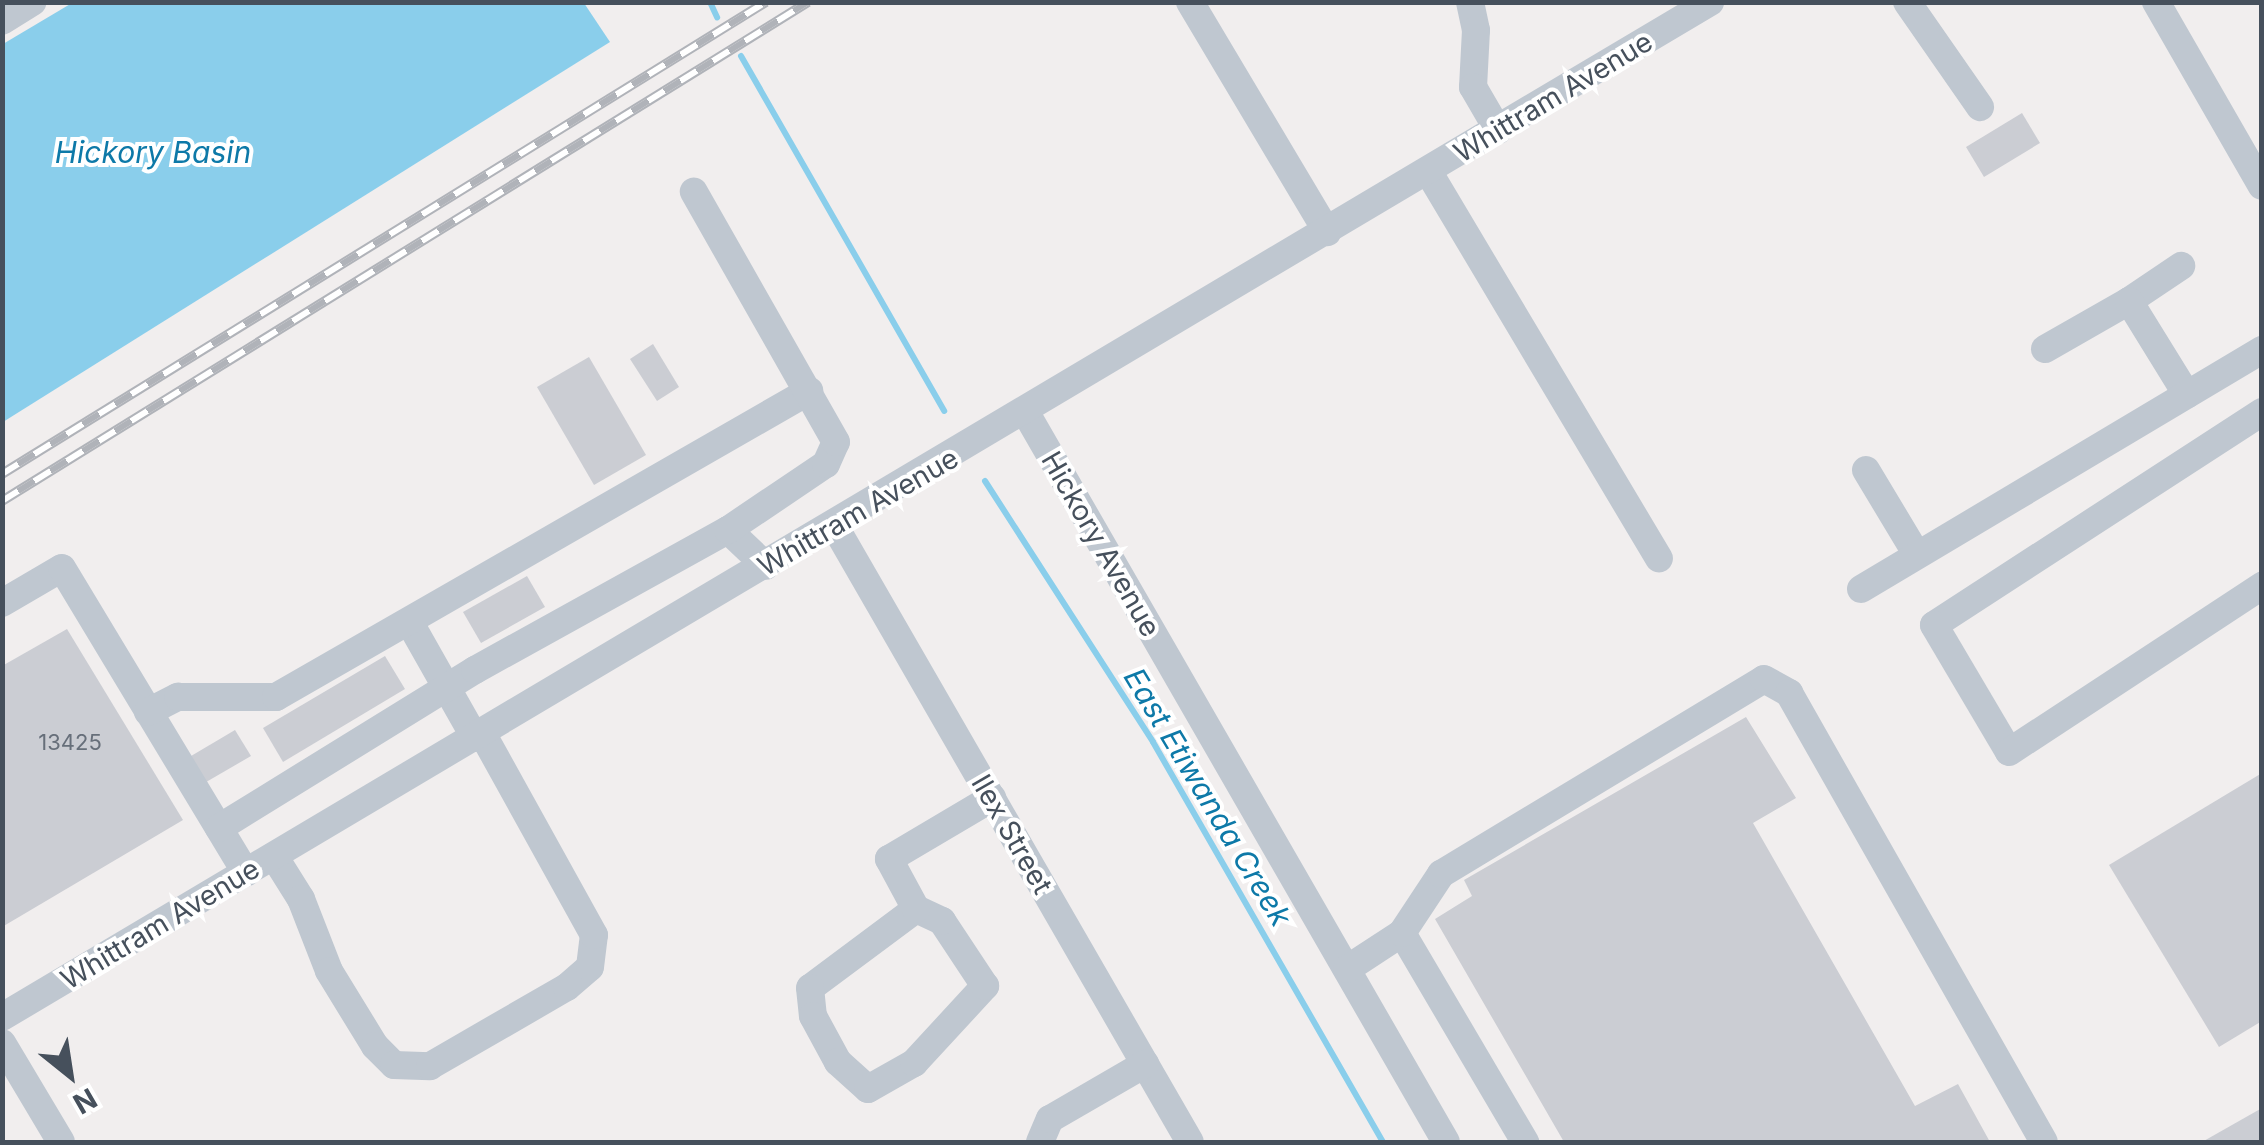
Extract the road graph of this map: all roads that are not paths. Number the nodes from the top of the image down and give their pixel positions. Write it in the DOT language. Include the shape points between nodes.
graph roads {
  1 [pos="34,2"];
  2 [pos="1190,2"];
  3 [pos="1470,2"];
  4 [pos="1710,2"];
  5 [pos="1907,2"];
  6 [pos="2156,2"];
  7 [pos="2,21"];
  8 [pos="1980,107"];
  9 [pos="1498,130"];
  10 [pos="1428,171"];
  11 [pos="2262,186"];
  12 [pos="694,192"];
  13 [pos="1327,232"];
  14 [pos="2181,266"];
  15 [pos="2130,300"];
  16 [pos="2045,349"];
  17 [pos="2262,350"];
  18 [pos="809,391"];
  19 [pos="2186,395"];
  20 [pos="1026,412"];
  21 [pos="2262,412"];
  22 [pos="1866,470"];
  23 [pos="834,525"];
  24 [pos="728,530"];
  25 [pos="1917,555"];
  26 [pos="1659,558"];
  27 [pos="766,566"];
  28 [pos="2262,586"];
  29 [pos="1861,589"];
  30 [pos="2,603"];
  31 [pos="410,622"];
  32 [pos="446,690"];
  33 [pos="148,712"];
  34 [pos="479,736"];
  35 [pos="992,798"];
  36 [pos="219,828"];
  37 [pos="274,856"];
  38 [pos="246,873"];
  39 [pos="916,909"];
  40 [pos="1402,932"];
  41 [pos="1346,969"];
  42 [pos="2,1017"];
  43 [pos="2,1043"];
  44 [pos="1145,1064"];
  45 [pos="61,1142"];
  46 [pos="1040,1142"];
  47 [pos="1190,1142"];
  48 [pos="1446,1142"];
  49 [pos="1525,1142"];
  50 [pos="2044,1142"];
  1 -- 7 [label="street"];
  2 -- 13 [label="street"];
  3 -- 9 [label="street" via="1474,87"];
  4 -- 9 [label="street, Whittram Avenue"];
  5 -- 8 [label="street"];
  6 -- 11 [label="street"];
  9 -- 10 [label="street, Whittram Avenue"];
  10 -- 13 [label="street, Whittram Avenue"];
  10 -- 26 [label="street"];
  12 -- 18 [label="street"];
  13 -- 20 [label="street, Whittram Avenue"];
  14 -- 15 [label="street"];
  15 -- 16 [label="street"];
  15 -- 19 [label="street"];
  17 -- 19 [label="street"];
  18 -- 24 [label="street" via="836,442 826,464"];
  18 -- 31 [label="street"];
  19 -- 25 [label="street"];
  20 -- 23 [label="street, Whittram Avenue"];
  20 -- 41 [label="street, Hickory Avenue"];
  21 -- 28 [label="street" via="1934,625 2009,752"];
  22 -- 25 [label="street"];
  23 -- 27 [label="street, Whittram Avenue"];
  23 -- 35 [label="street, Ilex Street"];
  24 -- 27 [label="street"];
  24 -- 32 [label="street"];
  25 -- 29 [label="street"];
  27 -- 34 [label="street, Whittram Avenue"];
  30 -- 33 [label="street" via="62,568"];
  31 -- 32 [label="street"];
  31 -- 33 [label="street" via="276,697 178,698"];
  32 -- 34 [label="street"];
  32 -- 36 [label="street"];
  33 -- 36 [label="street"];
  34 -- 37 [label="street, Whittram Avenue"];
  34 -- 37 [label="street" via="594,935 590,967 567,988 430,1066 394,1065 329,971 301,899"];
  35 -- 39 [label="street" via="889,858"];
  35 -- 44 [label="street, Ilex Street"];
  36 -- 38 [label="street"];
  37 -- 38 [label="street, Whittram Avenue"];
  38 -- 42 [label="street, Whittram Avenue"];
  39 -- 39 [label="street" via="942,921 985,986 914,1062 868,1089 838,1062 813,1016 810,988"];
  40 -- 41 [label="street"];
  40 -- 49 [label="street"];
  40 -- 50 [label="street" via="1441,874 1764,679 1789,692"];
  41 -- 48 [label="street, Hickory Avenue"];
  43 -- 45 [label="street"];
  44 -- 46 [label="street" via="1050,1120"];
  44 -- 47 [label="street, Ilex Street"];
}
